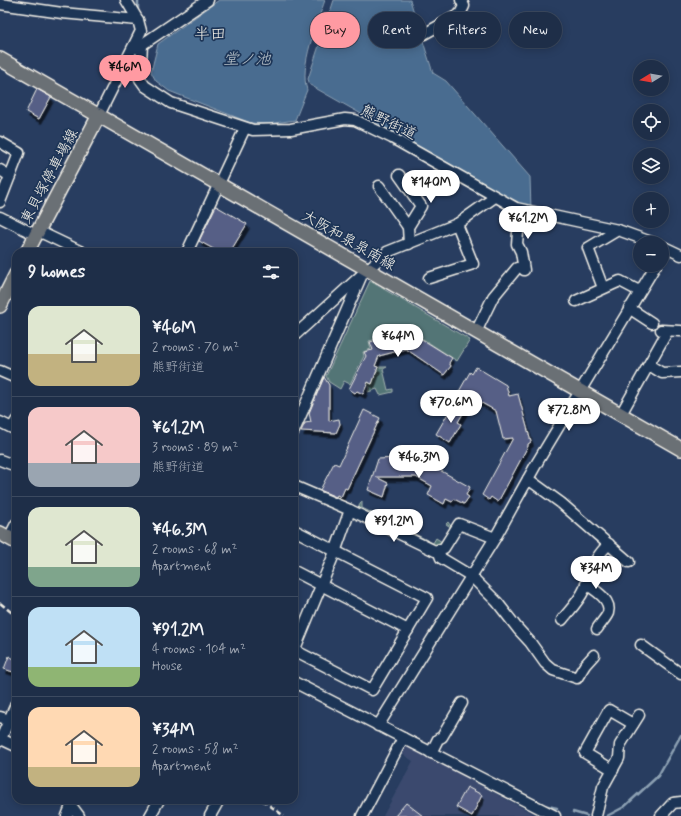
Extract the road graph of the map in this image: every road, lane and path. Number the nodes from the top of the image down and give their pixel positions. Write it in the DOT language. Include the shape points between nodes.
graph roads {
  1 [pos="126,0"];
  2 [pos="208,0"];
  3 [pos="461,0"];
  4 [pos="0,4"];
  5 [pos="138,20"];
  6 [pos="426,33"];
  7 [pos="142,45"];
  8 [pos="131,53"];
  9 [pos="0,59"];
  10 [pos="99,115"];
  11 [pos="245,128"];
  12 [pos="0,142"];
  13 [pos="0,170"];
  14 [pos="10,176"];
  15 [pos="399,176"];
  16 [pos="220,184"];
  17 [pos="379,186"];
  18 [pos="496,197"];
  19 [pos="0,202"];
  20 [pos="520,210"];
  21 [pos="0,218"];
  22 [pos="457,224"];
  23 [pos="408,227"];
  24 [pos="618,230"];
  25 [pos="37,233"];
  26 [pos="635,236"];
  27 [pos="409,244"];
  28 [pos="29,248"];
  29 [pos="73,248"];
  30 [pos="189,248"];
  31 [pos="669,251"];
  32 [pos="681,255"];
  33 [pos="365,271"];
  34 [pos="651,272"];
  35 [pos="429,278"];
  36 [pos="12,282"];
  37 [pos="603,288"];
  38 [pos="639,291"];
  39 [pos="576,301"];
  40 [pos="0,306"];
  41 [pos="629,308"];
  42 [pos="652,323"];
  43 [pos="681,331"];
  44 [pos="298,332"];
  45 [pos="476,332"];
  46 [pos="649,365"];
  47 [pos="0,371"];
  48 [pos="681,372"];
  49 [pos="12,376"];
  50 [pos="581,391"];
  51 [pos="621,414"];
  52 [pos="0,422"];
  53 [pos="298,422"];
  54 [pos="12,428"];
  55 [pos="681,449"];
  56 [pos="0,460"];
  57 [pos="12,464"];
  58 [pos="528,479"];
  59 [pos="298,488"];
  60 [pos="350,510"];
  61 [pos="298,532"];
  62 [pos="495,538"];
  63 [pos="609,544"];
  64 [pos="438,550"];
  65 [pos="335,552"];
  66 [pos="629,562"];
  67 [pos="298,574"];
  68 [pos="470,576"];
  69 [pos="586,584"];
  70 [pos="321,585"];
  71 [pos="562,620"];
  72 [pos="597,629"];
  73 [pos="408,630"];
  74 [pos="298,640"];
  75 [pos="641,645"];
  76 [pos="298,652"];
  77 [pos="594,655"];
  78 [pos="681,674"];
  79 [pos="298,684"];
  80 [pos="462,703"];
  81 [pos="639,715"];
  82 [pos="8,720"];
  83 [pos="633,724"];
  84 [pos="378,726"];
  85 [pos="402,738"];
  86 [pos="0,740"];
  87 [pos="12,744"];
  88 [pos="431,753"];
  89 [pos="612,770"];
  90 [pos="681,802"];
  91 [pos="69,804"];
  92 [pos="70,804"];
  93 [pos="157,804"];
  94 [pos="217,804"];
  95 [pos="67,816"];
  96 [pos="79,816"];
  97 [pos="150,816"];
  98 [pos="210,816"];
  99 [pos="362,816"];
  100 [pos="555,816"];
  101 [pos="596,816"];
  102 [pos="661,816"];
  1 -- 5 [label="street"];
  2 -- 7 [label="street"];
  3 -- 6 [label="street" via="464,6 460,14"];
  4 -- 5 [label="street"];
  5 -- 8 [label="street" via="141,31"];
  7 -- 8 [label="street"];
  7 -- 11 [label="street, 熊野街道" via="140,79 144,86 172,103"];
  8 -- 10 [label="street"];
  9 -- 10 [label="main road, 大阪和泉泉南線"];
  10 -- 16 [label="main road, 大阪和泉泉南線"];
  10 -- 25 [label="main road, 東貝塚停車場線"];
  11 -- 16 [label="street"];
  11 -- 18 [label="street, 熊野街道" via="291,129 346,119 355,120"];
  12 -- 14 [label="street" via="19,153"];
  13 -- 14 [label="street"];
  14 -- 19 [label="street"];
  15 -- 23 [label="street" via="421,206"];
  16 -- 30 [label="street"];
  16 -- 33 [label="main road, 大阪和泉泉南線"];
  17 -- 23 [label="street"];
  18 -- 20 [label="street, 熊野街道"];
  18 -- 22 [label="street"];
  20 -- 24 [label="street, 熊野街道"];
  20 -- 45 [label="street" via="517,244 521,252 521,269 494,297"];
  21 -- 25 [label="street"];
  22 -- 27 [label="street"];
  22 -- 35 [label="street" via="473,264"];
  23 -- 27 [label="street"];
  24 -- 26 [label="street, 熊野街道"];
  24 -- 37 [label="street" via="588,248"];
  25 -- 28 [label="main road, 東貝塚停車場線"];
  25 -- 29 [label="street"];
  27 -- 33 [label="street" via="387,252"];
  31 -- 32 [label="street"];
  33 -- 44 [label="street"];
  33 -- 45 [label="main road, 大阪和泉泉南線"];
  33 -- 53 [label="street"];
  34 -- 38 [label="street"];
  36 -- 40 [label="main road"];
  37 -- 38 [label="street" via="620,281"];
  37 -- 39 [label="street"];
  38 -- 41 [label="street"];
  41 -- 42 [label="street"];
  41 -- 50 [label="street"];
  43 -- 46 [label="street" via="664,331"];
  45 -- 50 [label="main road, 大阪和泉泉南線"];
  46 -- 48 [label="street" via="662,373"];
  46 -- 51 [label="street"];
  47 -- 49 [label="street"];
  50 -- 51 [label="main road, 大阪和泉泉南線"];
  50 -- 58 [label="street"];
  51 -- 55 [label="main road, 大阪和泉泉南線"];
  52 -- 54 [label="street"];
  56 -- 57 [label="street"];
  58 -- 62 [label="street"];
  58 -- 63 [label="street" via="561,502"];
  59 -- 60 [label="street"];
  60 -- 64 [label="street" via="435,551"];
  60 -- 65 [label="street"];
  61 -- 65 [label="street"];
  62 -- 64 [label="street" via="460,524 444,548"];
  62 -- 68 [label="street"];
  63 -- 66 [label="street"];
  63 -- 69 [label="street" via="593,563"];
  64 -- 68 [label="street" via="441,558"];
  65 -- 70 [label="street"];
  65 -- 73 [label="street" via="427,598"];
  67 -- 70 [label="street"];
  68 -- 77 [label="street" via="497,602 553,670 577,678"];
  68 -- 84 [label="street"];
  69 -- 71 [label="street" via="584,591"];
  69 -- 72 [label="street" via="603,596 608,606 608,613"];
  70 -- 73 [label="street"];
  70 -- 74 [label="street"];
  73 -- 76 [label="street" via="372,690"];
  75 -- 78 [label="street"];
  79 -- 84 [label="street"];
  80 -- 88 [label="street"];
  81 -- 83 [label="street"];
  82 -- 86 [label="street"];
  83 -- 89 [label="street" via="620,745 619,758"];
  83 -- 89 [label="street" via="609,710 585,752"];
  84 -- 85 [label="street"];
  85 -- 88 [label="street"];
  85 -- 99 [label="street"];
  86 -- 87 [label="street"];
  88 -- 100 [label="street"];
  89 -- 101 [label="street" via="603,787"];
  90 -- 102 [label="street" via="674,803"];
  91 -- 95 [label="street"];
  92 -- 96 [label="street"];
  93 -- 97 [label="street"];
  94 -- 98 [label="street"];
}
